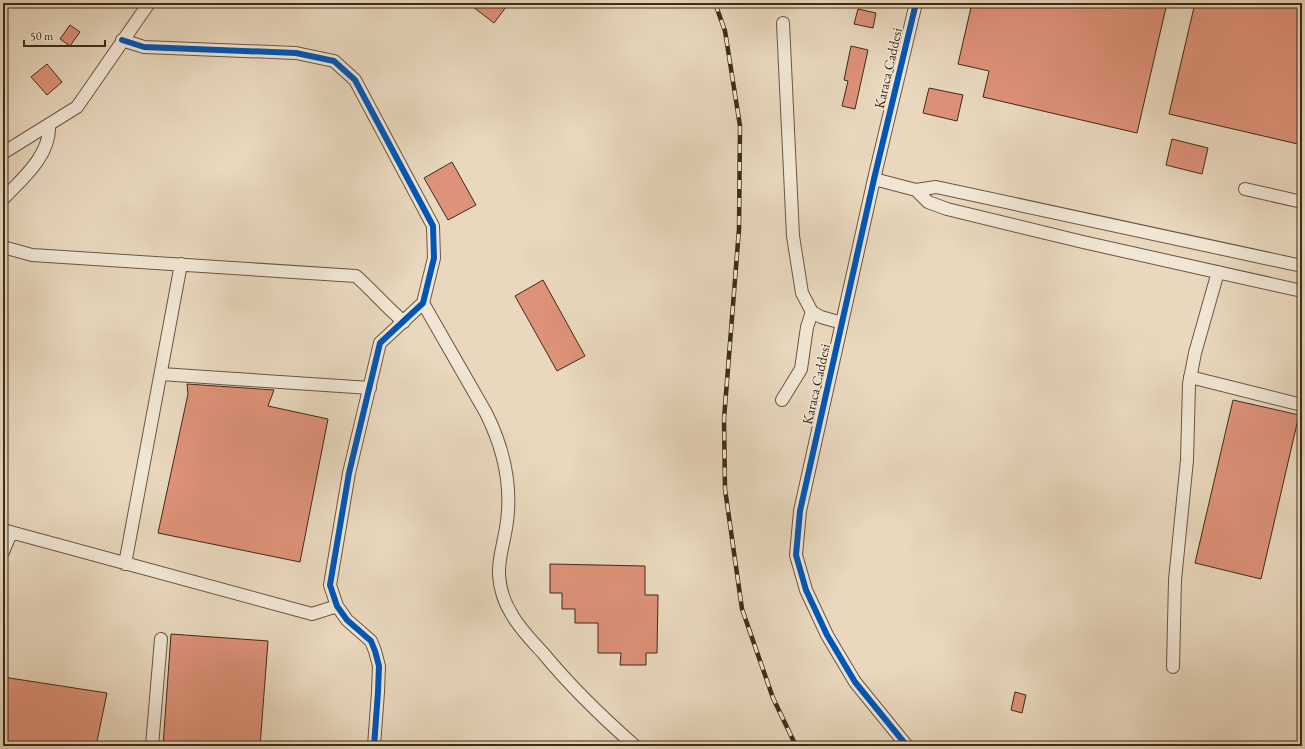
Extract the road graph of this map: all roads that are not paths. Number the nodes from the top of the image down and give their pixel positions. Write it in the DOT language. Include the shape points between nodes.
graph roads {
  1 [pos="149,3"];
  2 [pos="916,3"];
  3 [pos="783,24"];
  4 [pos="122,40"];
  5 [pos="49,125"];
  6 [pos="3,154"];
  7 [pos="874,179"];
  8 [pos="1245,189"];
  9 [pos="916,190"];
  10 [pos="3,199"];
  11 [pos="1302,202"];
  12 [pos="3,247"];
  13 [pos="181,264"];
  14 [pos="1302,266"];
  15 [pos="1218,272"];
  16 [pos="1302,291"];
  17 [pos="423,303"];
  18 [pos="812,312"];
  19 [pos="404,322"];
  20 [pos="842,323"];
  21 [pos="161,374"];
  22 [pos="1190,377"];
  23 [pos="370,388"];
  24 [pos="782,400"];
  25 [pos="1302,405"];
  26 [pos="7,532"];
  27 [pos="3,552"];
  28 [pos="125,564"];
  29 [pos="337,606"];
  30 [pos="161,639"];
  31 [pos="1173,667"];
  32 [pos="152,746"];
  33 [pos="374,746"];
  34 [pos="635,746"];
  35 [pos="907,746"];
  1 -- 4 [label="street"];
  2 -- 7 [label="street, Karaca Caddesi"];
  3 -- 18 [label="street" via="793,236 802,293"];
  4 -- 5 [label="street" via="77,107"];
  4 -- 17 [label="street" via="144,47 296,54 334,61 356,80 433,226 434,258"];
  5 -- 6 [label="street"];
  5 -- 10 [label="street" via="50,134 46,147 33,167"];
  7 -- 9 [label="street"];
  7 -- 20 [label="street, Karaca Caddesi"];
  8 -- 11 [label="street"];
  9 -- 14 [label="street" via="936,187"];
  9 -- 15 [label="street" via="928,202 946,209"];
  12 -- 13 [label="street" via="32,255"];
  13 -- 19 [label="street" via="356,276"];
  13 -- 21 [label="street"];
  15 -- 16 [label="street"];
  15 -- 22 [label="street"];
  17 -- 19 [label="street"];
  17 -- 34 [label="street" via="486,413 503,457 508,505 499,575 507,604 516,621 554,667"];
  18 -- 20 [label="street"];
  18 -- 24 [label="street" via="800,369"];
  19 -- 23 [label="street" via="380,342"];
  20 -- 35 [label="street, Karaca Caddesi" via="800,511 796,555 806,590 827,635 855,682"];
  21 -- 23 [label="street"];
  21 -- 28 [label="street"];
  22 -- 25 [label="street"];
  22 -- 31 [label="street" via="1185,490 1175,580"];
  23 -- 29 [label="street" via="349,473 330,585"];
  26 -- 27 [label="street"];
  26 -- 28 [label="street"];
  28 -- 29 [label="street" via="312,614"];
  29 -- 33 [label="street" via="347,620 371,641 379,666"];
  30 -- 32 [label="street"];
}
